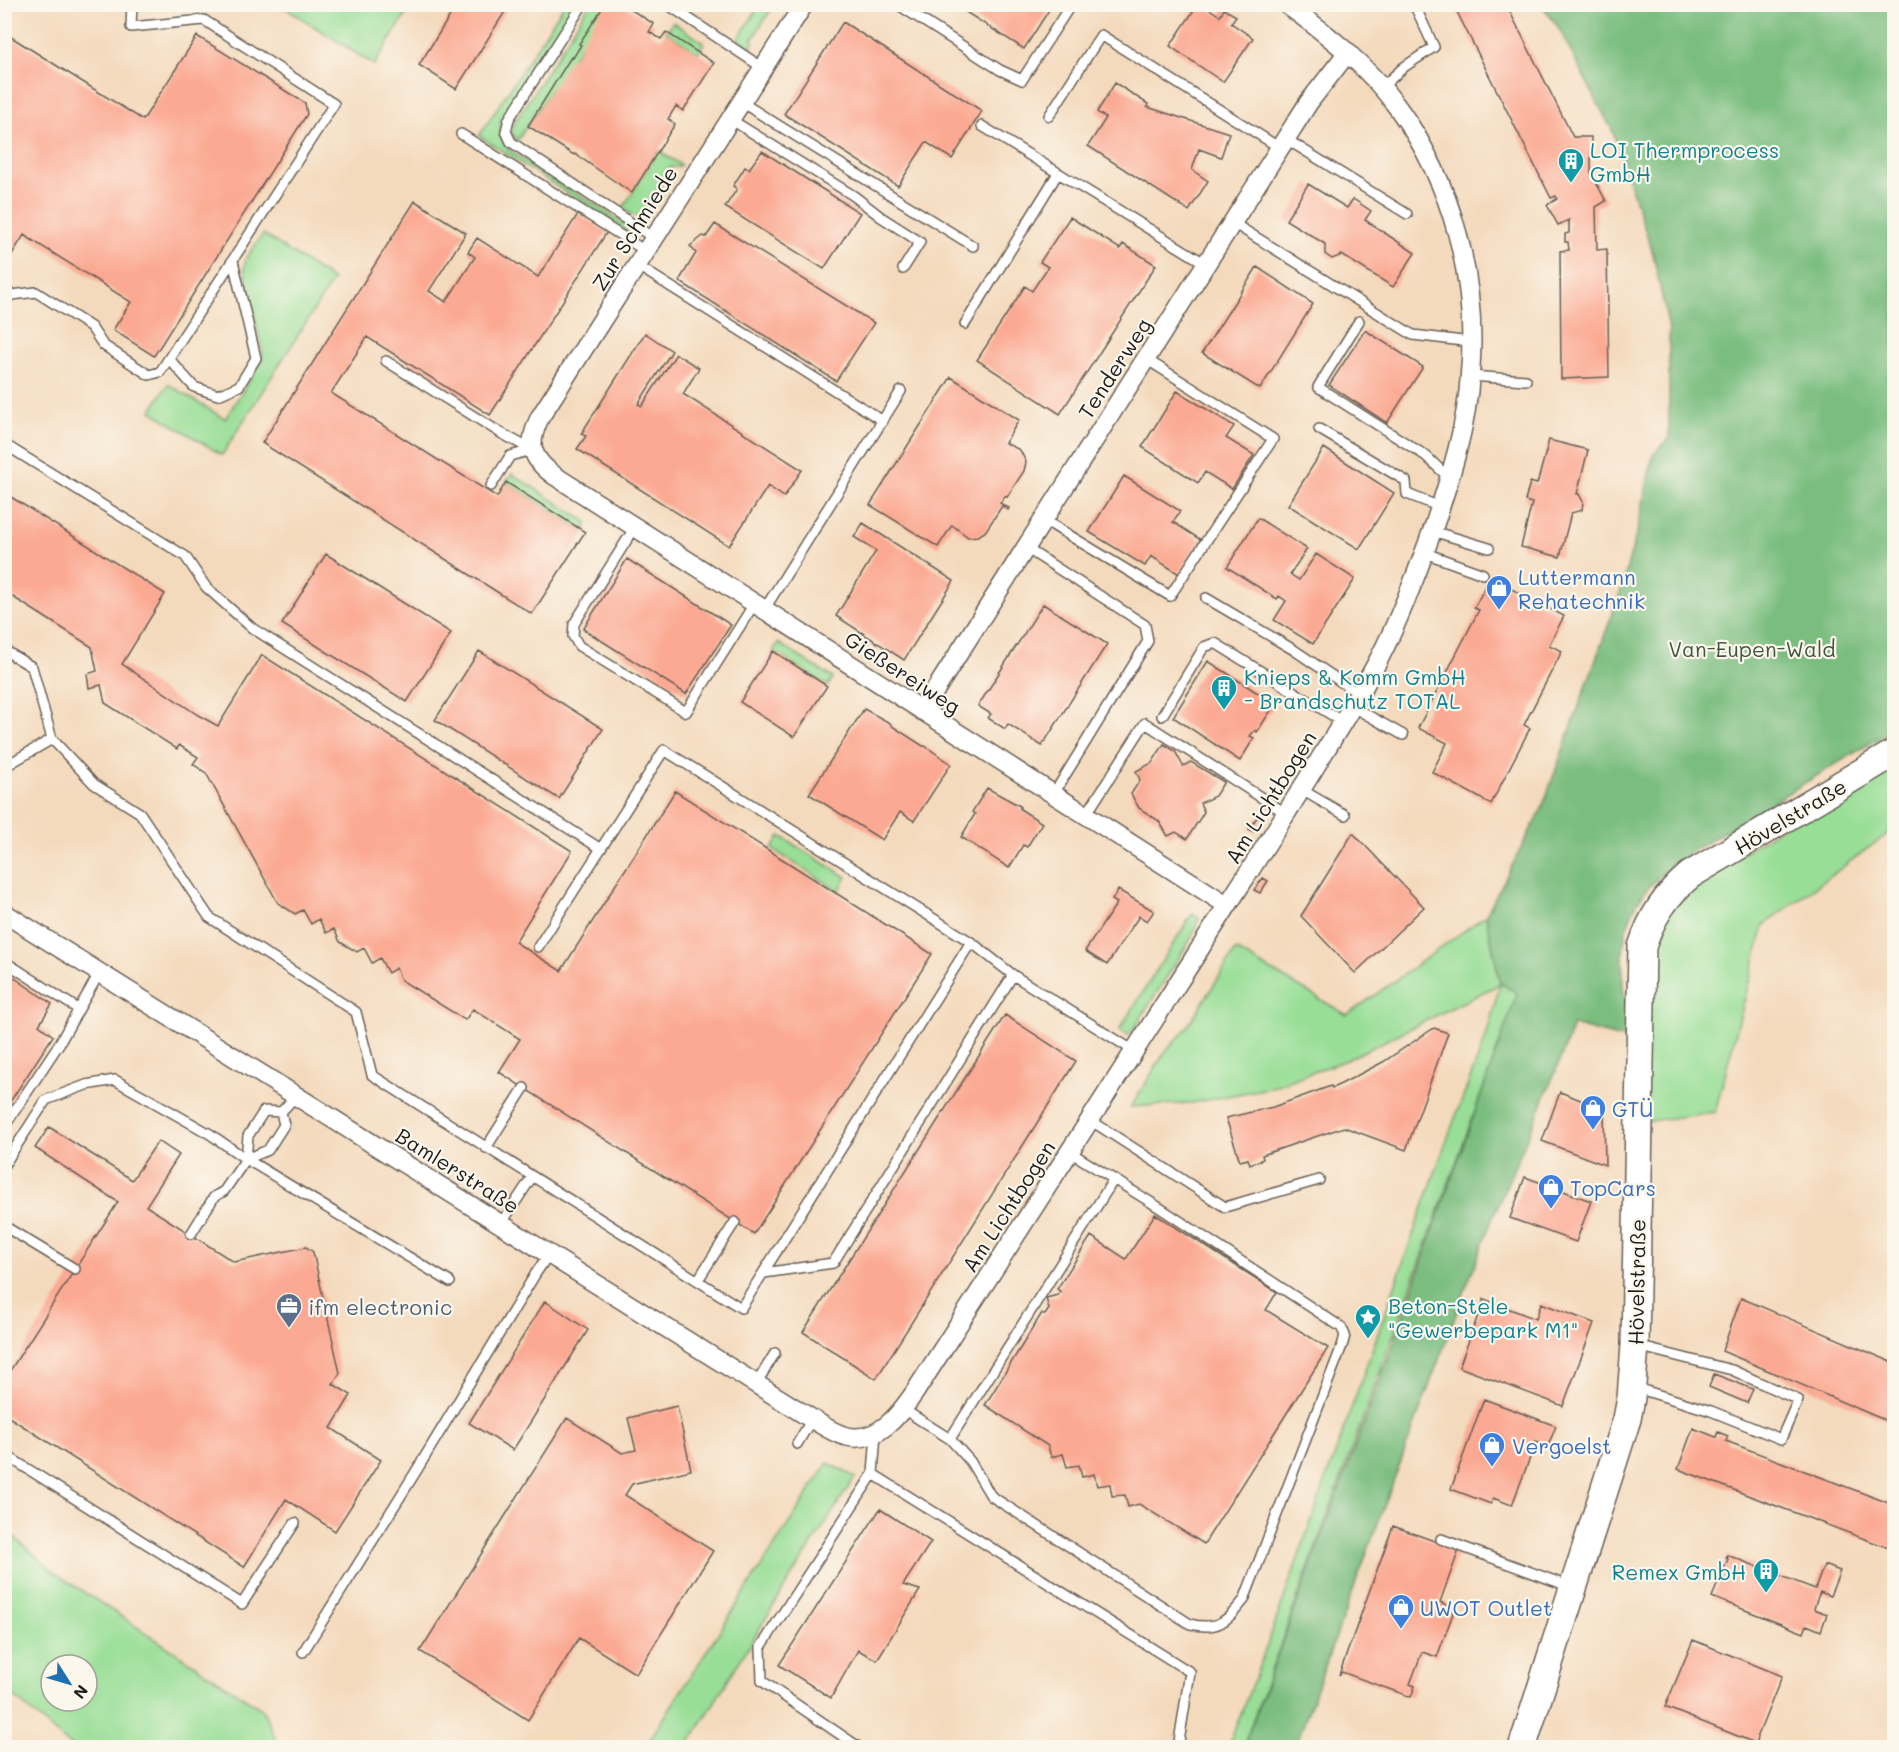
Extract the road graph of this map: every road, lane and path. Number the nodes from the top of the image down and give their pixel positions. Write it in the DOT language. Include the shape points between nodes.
graph roads {
  1 [pos="132,4"];
  2 [pos="583,4"];
  3 [pos="667,4"];
  4 [pos="804,4"];
  5 [pos="897,4"];
  6 [pos="1061,4"];
  7 [pos="1286,4"];
  8 [pos="1414,4"];
  9 [pos="1348,52"];
  10 [pos="763,68"];
  11 [pos="1381,88"];
  12 [pos="741,102"];
  13 [pos="1049,116"];
  14 [pos="730,118"];
  15 [pos="982,126"];
  16 [pos="461,134"];
  17 [pos="1283,144"];
  18 [pos="1058,173"];
  19 [pos="1407,214"];
  20 [pos="1233,223"];
  21 [pos="974,246"];
  22 [pos="647,252"];
  23 [pos="233,261"];
  24 [pos="1206,264"];
  25 [pos="903,270"];
  26 [pos="4,296"];
  27 [pos="1359,321"];
  28 [pos="965,324"];
  29 [pos="1471,342"];
  30 [pos="1146,359"];
  31 [pos="170,360"];
  32 [pos="386,361"];
  33 [pos="1470,376"];
  34 [pos="1526,380"];
  35 [pos="902,391"];
  36 [pos="883,421"];
  37 [pos="1319,429"];
  38 [pos="4,444"];
  39 [pos="532,450"];
  40 [pos="1449,478"];
  41 [pos="491,486"];
  42 [pos="1440,507"];
  43 [pos="1044,520"];
  44 [pos="635,527"];
  45 [pos="1432,531"];
  46 [pos="1026,548"];
  47 [pos="1490,548"];
  48 [pos="1425,553"];
  49 [pos="1483,574"];
  50 [pos="1206,597"];
  51 [pos="759,607"];
  52 [pos="4,650"];
  53 [pos="1352,708"];
  54 [pos="922,711"];
  55 [pos="1162,716"];
  56 [pos="1403,735"];
  57 [pos="52,739"];
  58 [pos="1894,753"];
  59 [pos="4,767"];
  60 [pos="1302,790"];
  61 [pos="1053,795"];
  62 [pos="1287,814"];
  63 [pos="1086,815"];
  64 [pos="1344,815"];
  65 [pos="601,849"];
  66 [pos="1227,905"];
  67 [pos="4,913"];
  68 [pos="971,942"];
  69 [pos="538,947"];
  70 [pos="4,961"];
  71 [pos="100,972"];
  72 [pos="1013,975"];
  73 [pos="78,1009"];
  74 [pos="1134,1051"];
  75 [pos="524,1088"];
  76 [pos="296,1096"];
  77 [pos="281,1112"];
  78 [pos="1090,1120"];
  79 [pos="4,1127"];
  80 [pos="486,1148"];
  81 [pos="1070,1152"];
  82 [pos="246,1159"];
  83 [pos="4,1165"];
  84 [pos="532,1177"];
  85 [pos="1114,1179"];
  86 [pos="1319,1180"];
  87 [pos="735,1222"];
  88 [pos="501,1224"];
  89 [pos="4,1226"];
  90 [pos="190,1234"];
  91 [pos="549,1254"];
  92 [pos="75,1269"];
  93 [pos="764,1273"];
  94 [pos="698,1281"];
  95 [pos="450,1282"];
  96 [pos="1635,1345"];
  97 [pos="775,1353"];
  98 [pos="756,1384"];
  99 [pos="1632,1386"];
  100 [pos="898,1415"];
  101 [pos="812,1419"];
  102 [pos="876,1433"];
  103 [pos="950,1439"];
  104 [pos="797,1444"];
  105 [pos="4,1454"];
  106 [pos="873,1474"];
  107 [pos="295,1523"];
  108 [pos="1441,1539"];
  109 [pos="1573,1588"];
  110 [pos="303,1652"];
  111 [pos="860,1748"];
  112 [pos="1178,1748"];
  113 [pos="1522,1748"];
  1 -- 23 [label="lane" via="131,27 204,20 334,104"];
  2 -- 22 [label="lane" via="508,119 506,131 511,142"];
  3 -- 10 [label="lane"];
  4 -- 10 [label="street, Zur Schmiede"];
  5 -- 6 [label="lane" via="1022,80 1068,9"];
  7 -- 9 [label="street, Am Lichtbogen"];
  8 -- 11 [label="lane" via="1434,47"];
  9 -- 11 [label="street, Am Lichtbogen"];
  9 -- 17 [label="street, Tenderweg" via="1309,102"];
  10 -- 12 [label="street, Zur Schmiede"];
  11 -- 29 [label="street, Am Lichtbogen" via="1420,143 1451,211 1463,258"];
  12 -- 14 [label="street, Zur Schmiede"];
  12 -- 21 [label="lane"];
  13 -- 17 [label="lane" via="1101,35"];
  14 -- 22 [label="street, Zur Schmiede"];
  14 -- 25 [label="lane" via="920,242"];
  15 -- 18 [label="lane"];
  16 -- 22 [label="lane"];
  17 -- 19 [label="lane"];
  17 -- 20 [label="street, Tenderweg"];
  18 -- 24 [label="lane"];
  18 -- 28 [label="lane"];
  20 -- 24 [label="street, Tenderweg"];
  20 -- 29 [label="lane" via="1413,335"];
  22 -- 36 [label="lane"];
  22 -- 39 [label="street, Zur Schmiede" via="540,417"];
  23 -- 31 [label="lane"];
  23 -- 31 [label="lane" via="256,358 239,386 218,395 194,387"];
  24 -- 30 [label="street, Tenderweg"];
  26 -- 31 [label="lane" via="36,292 91,327 103,345 149,375 160,372"];
  27 -- 40 [label="lane" via="1318,387 1426,456"];
  29 -- 33 [label="street, Am Lichtbogen"];
  30 -- 43 [label="street, Tenderweg"];
  30 -- 43 [label="lane" via="1273,439 1170,596"];
  32 -- 39 [label="lane"];
  33 -- 34 [label="lane"];
  33 -- 40 [label="street, Am Lichtbogen"];
  35 -- 36 [label="lane"];
  36 -- 51 [label="lane"];
  37 -- 42 [label="lane" via="1406,481 1407,494"];
  38 -- 65 [label="lane" via="185,556 206,587 252,628"];
  39 -- 41 [label="lane" via="510,456"];
  39 -- 44 [label="street, Gießereiweg" via="555,476"];
  40 -- 42 [label="street, Am Lichtbogen"];
  42 -- 45 [label="street, Am Lichtbogen"];
  43 -- 46 [label="street, Tenderweg"];
  44 -- 51 [label="street, Gießereiweg"];
  44 -- 51 [label="lane" via="574,624 573,636 579,646 686,712"];
  45 -- 47 [label="lane"];
  45 -- 48 [label="street, Am Lichtbogen"];
  46 -- 54 [label="street, Tenderweg"];
  46 -- 61 [label="lane" via="1145,625 1148,641"];
  48 -- 49 [label="lane"];
  48 -- 53 [label="street, Am Lichtbogen" via="1380,657"];
  50 -- 53 [label="lane" via="1294,650"];
  51 -- 54 [label="street, Gießereiweg"];
  52 -- 57 [label="lane" via="32,667"];
  53 -- 55 [label="lane" via="1215,643 1204,647"];
  53 -- 56 [label="lane"];
  53 -- 60 [label="street, Am Lichtbogen"];
  54 -- 61 [label="street, Gießereiweg"];
  57 -- 59 [label="lane"];
  57 -- 80 [label="lane" via="94,784 141,813 209,917 356,1012 372,1075"];
  58 -- 96 [label="main road, Hövelstraße" via="1690,875 1666,897 1653,918 1642,947"];
  60 -- 62 [label="street, Am Lichtbogen"];
  60 -- 64 [label="lane"];
  61 -- 63 [label="street, Gießereiweg"];
  62 -- 63 [label="lane" via="1145,723"];
  62 -- 66 [label="street, Am Lichtbogen"];
  63 -- 66 [label="street, Gießereiweg"];
  65 -- 68 [label="lane" via="664,750"];
  65 -- 69 [label="lane"];
  66 -- 74 [label="street, Am Lichtbogen"];
  67 -- 71 [label="street, Bamlerstraße"];
  68 -- 72 [label="lane"];
  68 -- 93 [label="lane"];
  70 -- 73 [label="lane"];
  71 -- 73 [label="lane"];
  71 -- 76 [label="street, Bamlerstraße"];
  72 -- 74 [label="lane"];
  72 -- 93 [label="lane" via="833,1263"];
  73 -- 79 [label="lane"];
  74 -- 78 [label="street, Am Lichtbogen"];
  75 -- 80 [label="lane"];
  76 -- 77 [label="lane"];
  76 -- 88 [label="street, Bamlerstraße"];
  77 -- 82 [label="lane" via="285,1125 268,1150"];
  77 -- 82 [label="lane" via="264,1111 248,1136"];
  78 -- 81 [label="street, Am Lichtbogen"];
  78 -- 86 [label="lane" via="1225,1208"];
  80 -- 84 [label="lane"];
  81 -- 85 [label="lane"];
  81 -- 100 [label="street, Am Lichtbogen"];
  82 -- 83 [label="lane" via="115,1080 86,1085 46,1100"];
  82 -- 90 [label="lane"];
  82 -- 95 [label="lane"];
  84 -- 88 [label="lane"];
  84 -- 94 [label="lane"];
  85 -- 103 [label="lane"];
  85 -- 103 [label="lane" via="1341,1327 1345,1335 1244,1600 1234,1614 1215,1626 1190,1624 991,1496 970,1461"];
  87 -- 94 [label="lane"];
  88 -- 91 [label="street, Bamlerstraße"];
  89 -- 92 [label="lane"];
  91 -- 98 [label="street, Bamlerstraße"];
  91 -- 110 [label="lane"];
  93 -- 94 [label="lane" via="741,1308"];
  96 -- 99 [label="main road, Hövelstraße"];
  96 -- 99 [label="lane" via="1732,1370 1798,1400 1782,1440 1711,1411"];
  97 -- 98 [label="lane"];
  98 -- 101 [label="street, Bamlerstraße"];
  99 -- 109 [label="main road, Hövelstraße" via="1627,1419"];
  100 -- 102 [label="street, Bamlerstraße"];
  100 -- 103 [label="lane"];
  101 -- 102 [label="street, Bamlerstraße" via="844,1436"];
  101 -- 104 [label="lane"];
  102 -- 106 [label="lane"];
  105 -- 107 [label="lane" via="242,1604"];
  106 -- 111 [label="lane" via="761,1647 762,1681"];
  106 -- 112 [label="lane" via="1190,1672"];
  108 -- 109 [label="lane"];
  109 -- 113 [label="main road, Hövelstraße"];
}
